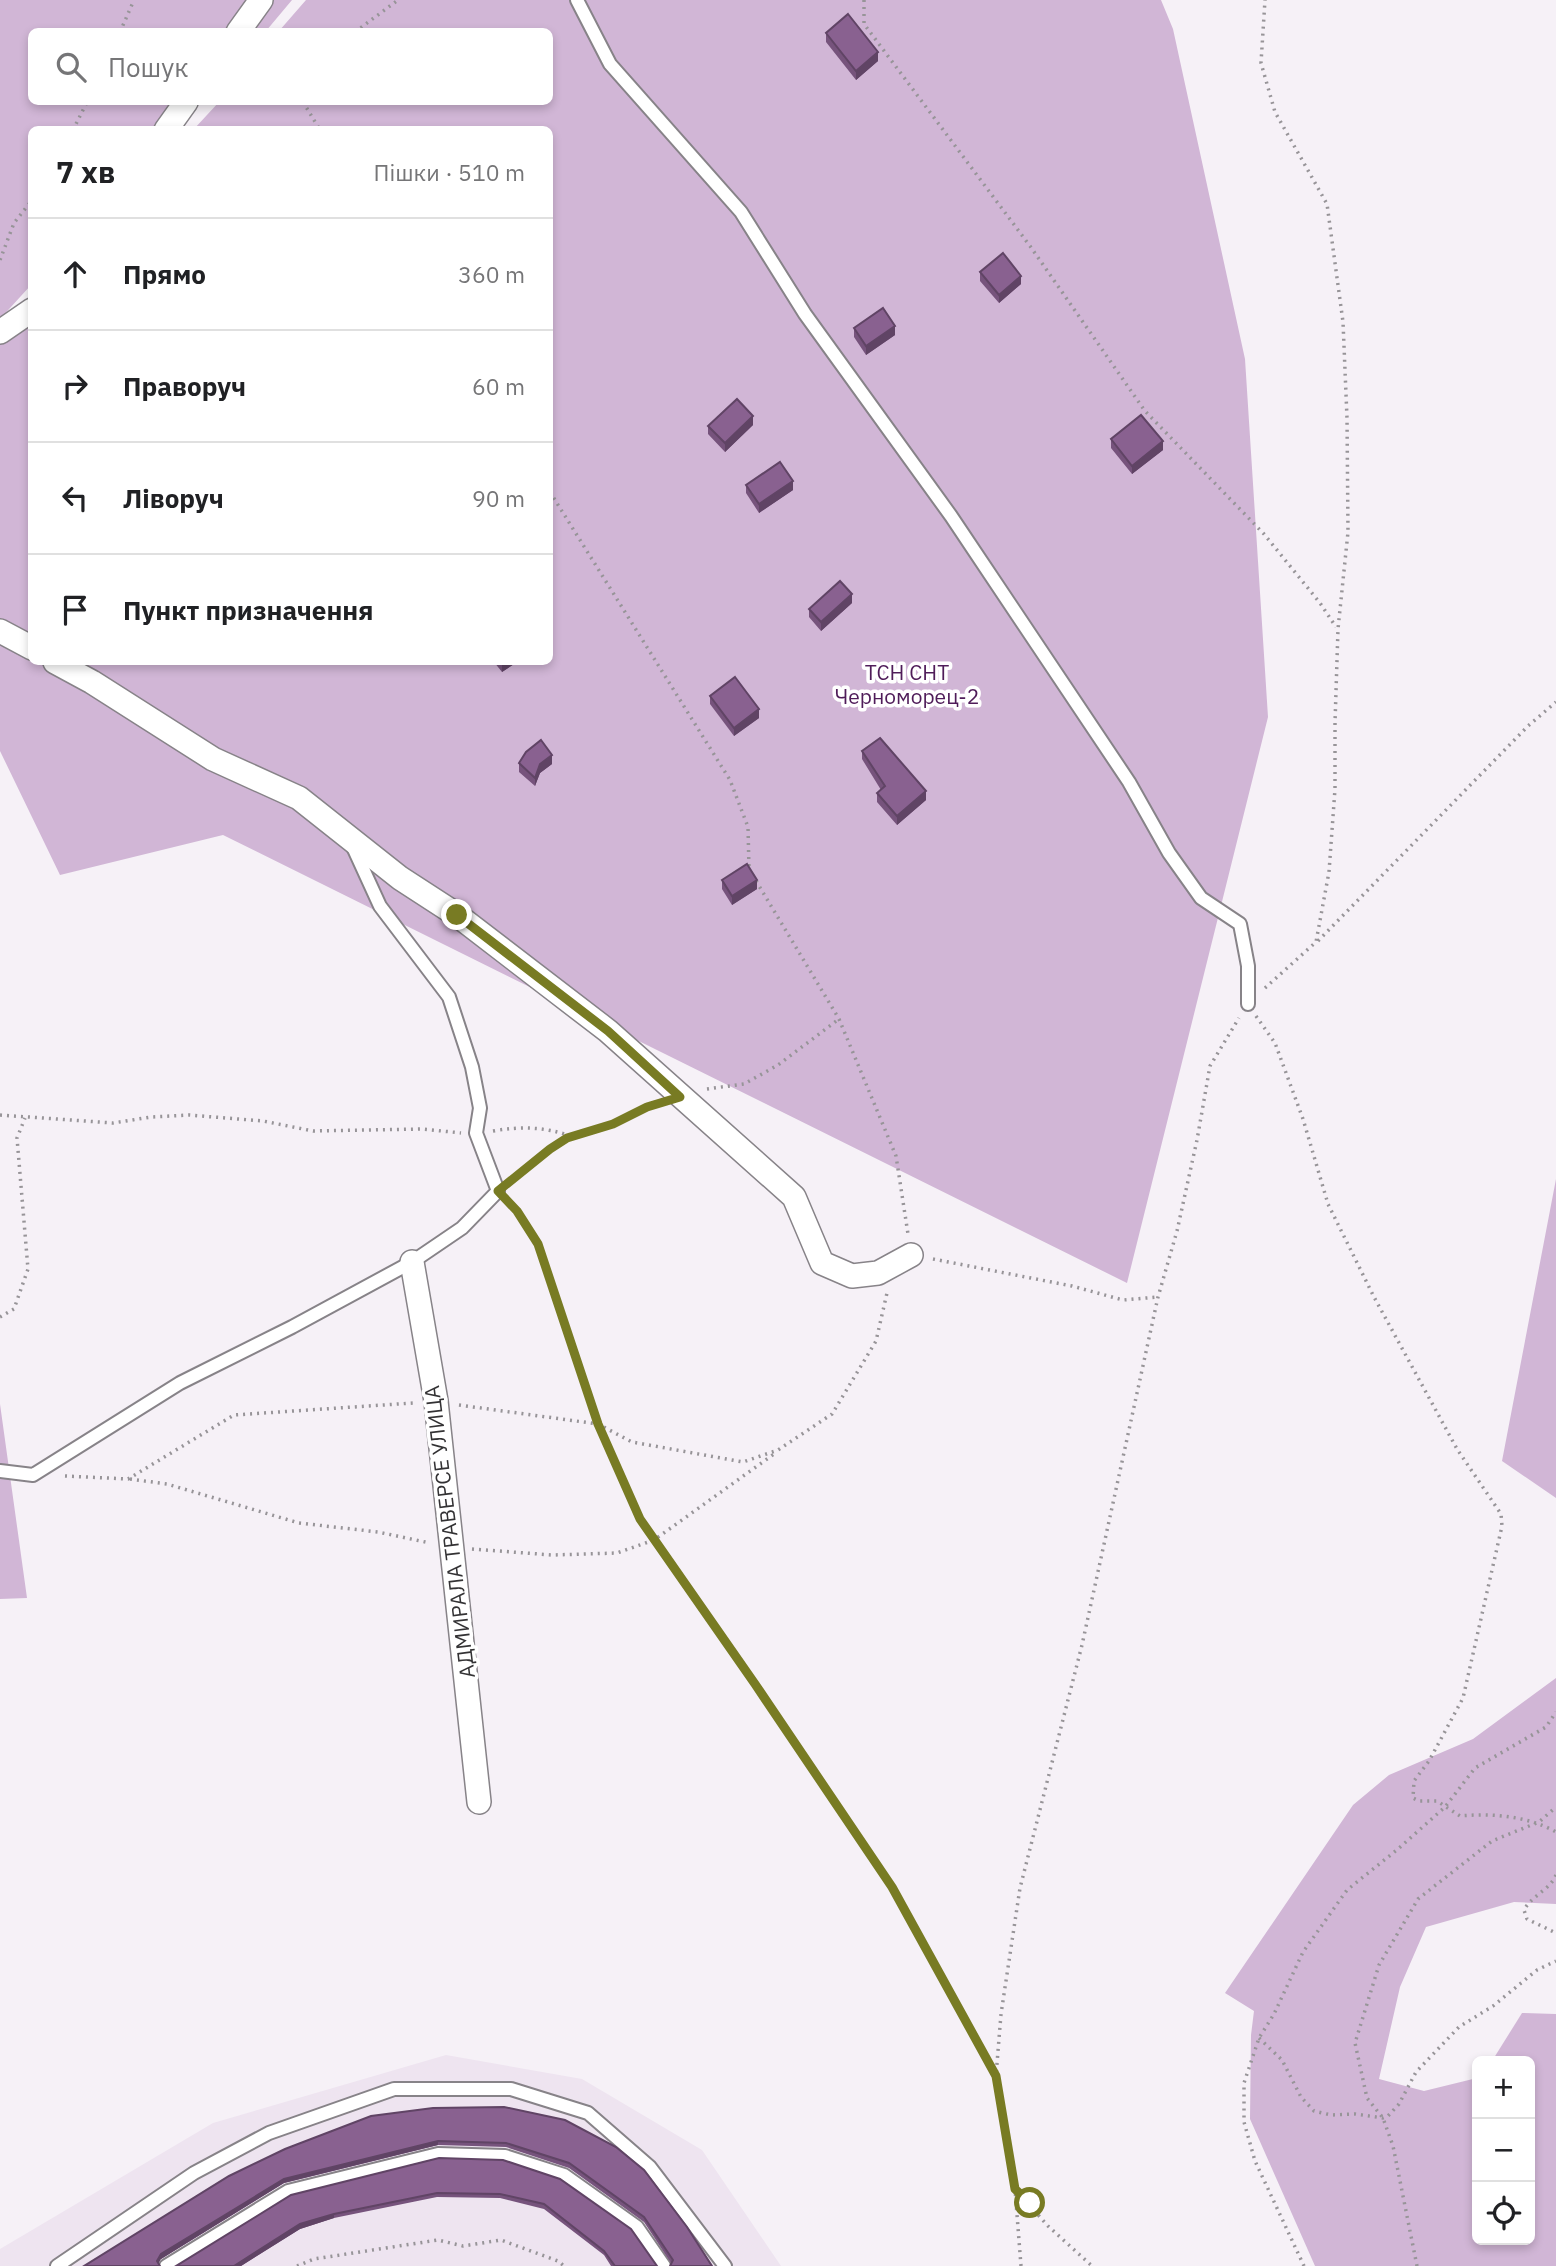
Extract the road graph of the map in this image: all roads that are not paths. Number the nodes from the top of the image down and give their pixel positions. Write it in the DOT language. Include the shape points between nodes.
graph roads {
  1 [pos="261,0"];
  2 [pos="578,0"];
  3 [pos="241,28"];
  4 [pos="184,105"];
  5 [pos="169,126"];
  6 [pos="28,313"];
  7 [pos="0,332"];
  8 [pos="0,631"];
  9 [pos="28,646"];
  10 [pos="61,665"];
  11 [pos="346,834"];
  12 [pos="1248,1004"];
  13 [pos="911,1255"];
  14 [pos="412,1262"];
  15 [pos="0,1471"];
  16 [pos="479,1802"];
  17 [pos="57,2266"];
  18 [pos="166,2266"];
  19 [pos="664,2266"];
  20 [pos="725,2266"];
  1 -- 3 [label="street"];
  2 -- 12 [label="lane" via="610,64 741,212 805,314 1006,597 1201,898 1240,924 1248,966"];
  4 -- 5 [label="street"];
  6 -- 7 [label="street"];
  8 -- 9 [label="street"];
  10 -- 11 [label="street" via="213,759 299,798"];
  11 -- 13 [label="street" via="608,1031 794,1197 822,1263 852,1276 878,1273"];
  11 -- 14 [label="lane" via="380,906 449,997 475,1081 480,1108 476,1134 498,1191 462,1228"];
  14 -- 15 [label="lane" via="180,1383 33,1475"];
  14 -- 16 [label="street, АДМИРАЛА ТРАВЕРСЕ УЛИЦА" via="436,1402"];
  17 -- 20 [label="lane" via="194,2173 269,2133 394,2089 512,2089 589,2113 650,2167"];
  18 -- 19 [label="lane" via="288,2191 438,2154 505,2156 564,2175 637,2227"];
}
